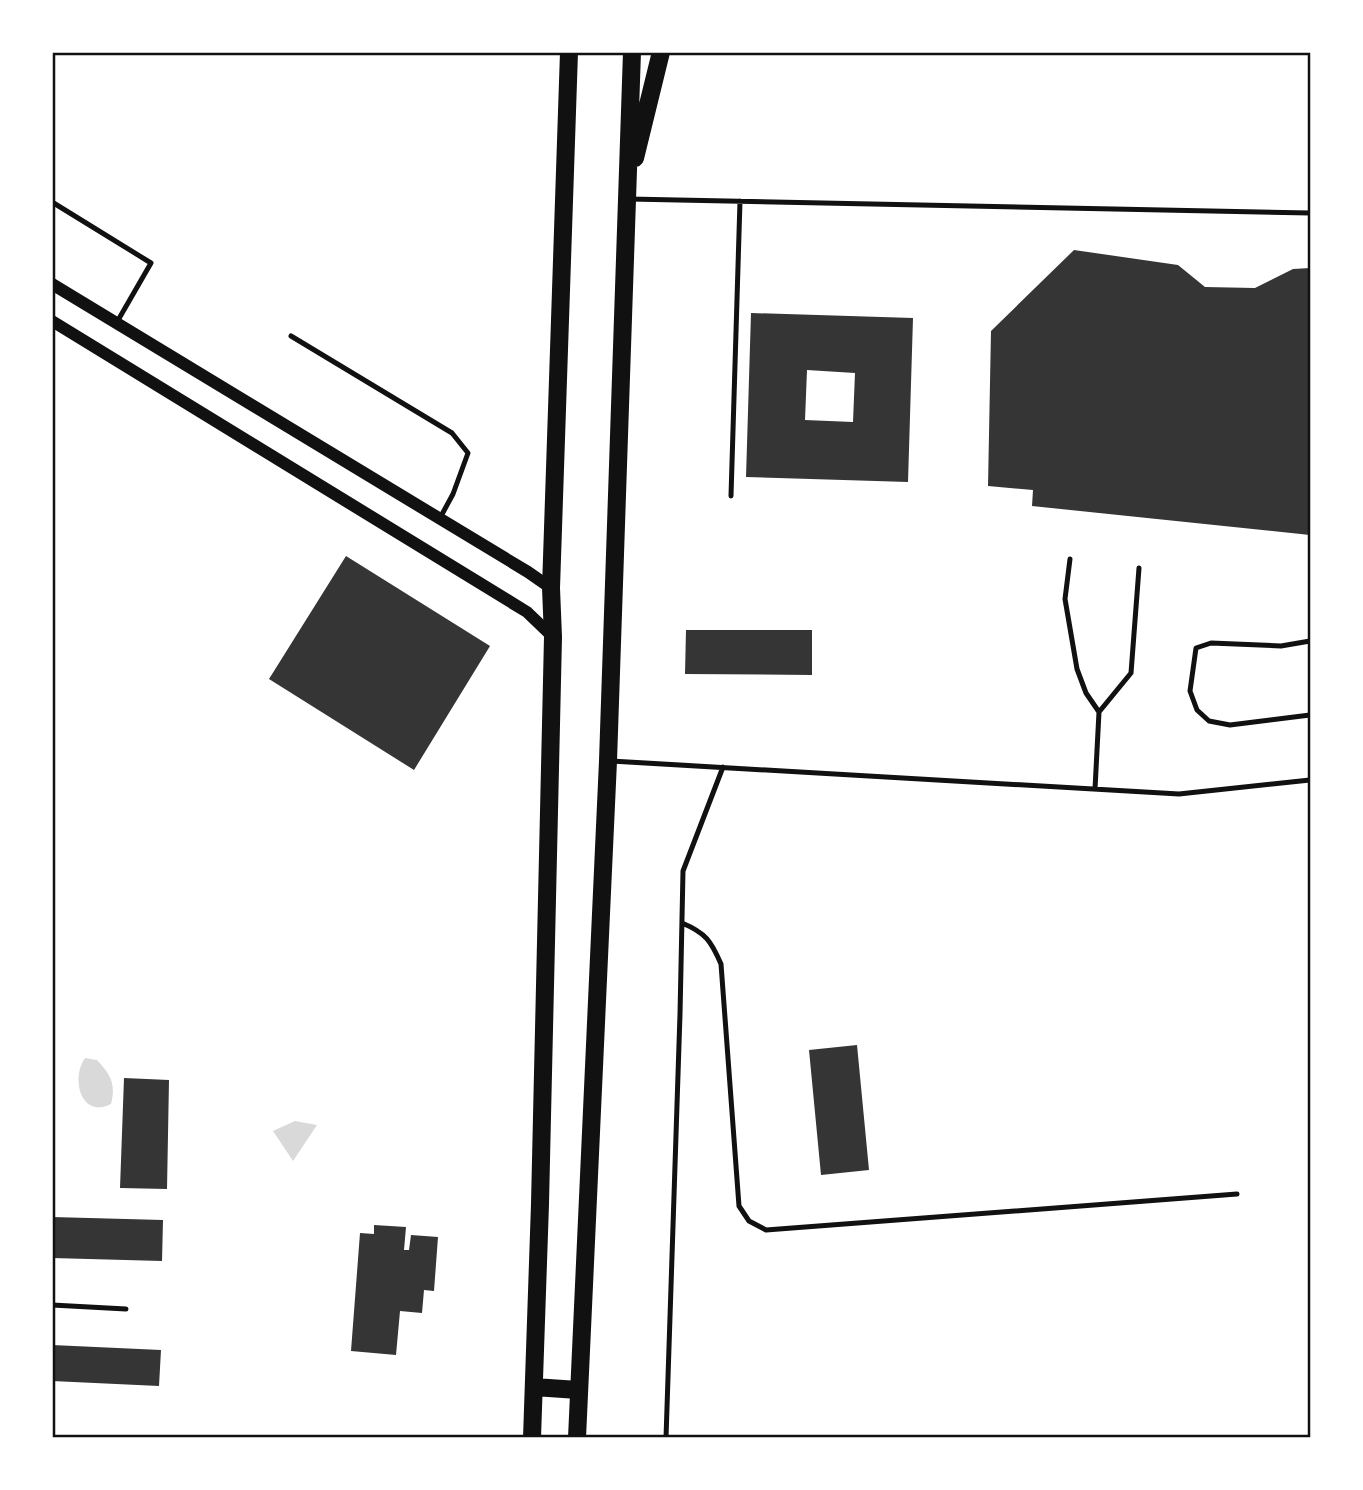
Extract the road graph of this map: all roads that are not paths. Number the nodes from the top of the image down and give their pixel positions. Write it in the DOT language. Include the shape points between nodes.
graph roads {
  1 [pos="569,52"];
  2 [pos="632,52"];
  3 [pos="661,52"];
  4 [pos="625,199"];
  5 [pos="740,201"];
  6 [pos="52,202"];
  7 [pos="1311,213"];
  8 [pos="52,284"];
  9 [pos="52,321"];
  10 [pos="117,322"];
  11 [pos="291,336"];
  12 [pos="730,496"];
  13 [pos="440,518"];
  14 [pos="1070,559"];
  15 [pos="1139,568"];
  16 [pos="551,588"];
  17 [pos="553,637"];
  18 [pos="1311,641"];
  19 [pos="1099,712"];
  20 [pos="1311,715"];
  21 [pos="608,761"];
  22 [pos="723,767"];
  23 [pos="1311,780"];
  24 [pos="1095,789"];
  25 [pos="682,923"];
  26 [pos="1237,1194"];
  27 [pos="52,1305"];
  28 [pos="126,1309"];
  29 [pos="534,1387"];
  30 [pos="578,1390"];
  31 [pos="532,1437"];
  32 [pos="577,1437"];
  33 [pos="666,1437"];
  1 -- 16 [label="main road"];
  2 -- 4 [label="main road"];
  3 -- 4 [label="main road"];
  4 -- 5 [label="lane"];
  4 -- 21 [label="main road"];
  5 -- 7 [label="lane"];
  5 -- 12 [label="lane"];
  6 -- 10 [label="lane" via="151,263"];
  8 -- 10 [label="street"];
  9 -- 17 [label="street" via="527,612"];
  10 -- 13 [label="street"];
  11 -- 13 [label="lane" via="463,444 468,453"];
  13 -- 16 [label="street"];
  14 -- 19 [label="lane" via="1065,599 1077,669"];
  15 -- 19 [label="lane" via="1131,673"];
  16 -- 17 [label="main road"];
  17 -- 29 [label="main road"];
  18 -- 20 [label="lane" via="1281,646 1211,643 1196,648 1190,691 1197,710 1209,721 1230,725"];
  19 -- 24 [label="lane"];
  21 -- 22 [label="lane"];
  21 -- 30 [label="main road"];
  22 -- 24 [label="lane"];
  22 -- 25 [label="lane" via="683,871"];
  23 -- 24 [label="lane" via="1179,794"];
  25 -- 26 [label="lane" via="701,931 721,964 739,1206 748,1221 766,1230"];
  25 -- 33 [label="lane"];
  27 -- 28 [label="lane"];
  29 -- 30 [label="main road"];
  29 -- 31 [label="main road"];
  30 -- 32 [label="main road"];
}
